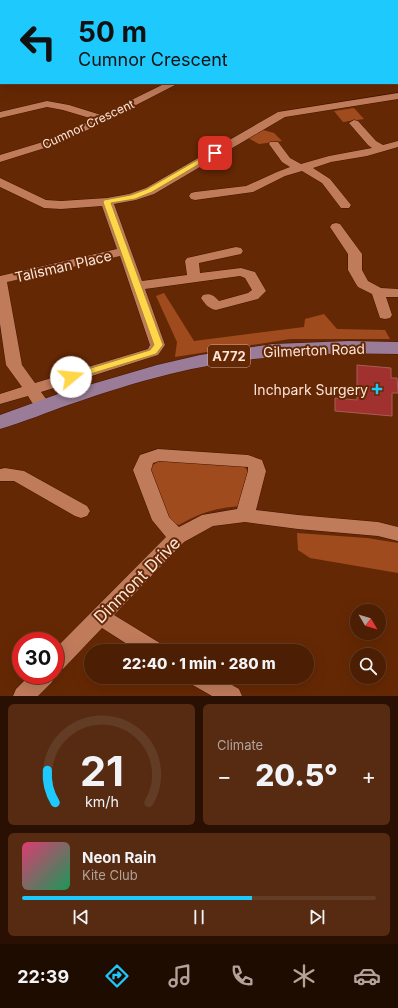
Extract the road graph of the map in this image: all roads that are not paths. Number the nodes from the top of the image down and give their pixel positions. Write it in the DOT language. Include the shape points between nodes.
graph roads {
  1 [pos="172,84"];
  2 [pos="398,96"];
  3 [pos="0,116"];
  4 [pos="102,119"];
  5 [pos="354,123"];
  6 [pos="274,144"];
  7 [pos="398,144"];
  8 [pos="382,149"];
  9 [pos="0,159"];
  10 [pos="301,168"];
  11 [pos="0,182"];
  12 [pos="195,196"];
  13 [pos="107,202"];
  14 [pos="345,204"];
  15 [pos="336,227"];
  16 [pos="125,251"];
  17 [pos="236,252"];
  18 [pos="194,278"];
  19 [pos="0,280"];
  20 [pos="137,286"];
  21 [pos="378,292"];
  22 [pos="398,293"];
  23 [pos="208,298"];
  24 [pos="385,315"];
  25 [pos="398,348"];
  26 [pos="30,390"];
  27 [pos="0,398"];
  28 [pos="44,408"];
  29 [pos="0,422"];
  30 [pos="0,475"];
  31 [pos="81,511"];
  32 [pos="245,514"];
  33 [pos="398,534"];
  34 [pos="177,537"];
  35 [pos="100,617"];
  36 [pos="144,644"];
  37 [pos="64,654"];
  38 [pos="35,684"];
  39 [pos="211,684"];
  40 [pos="24,696"];
  41 [pos="231,696"];
  1 -- 4 [label="street, Cumnor Crescent"];
  2 -- 13 [label="street" via="282,114 150,191"];
  3 -- 4 [label="street" via="47,104"];
  4 -- 9 [label="street, Cumnor Crescent" via="47,145"];
  5 -- 8 [label="street" via="372,143"];
  6 -- 10 [label="street" via="286,160"];
  7 -- 8 [label="street"];
  8 -- 10 [label="street" via="329,159"];
  10 -- 12 [label="street" via="249,189"];
  10 -- 14 [label="street" via="326,181"];
  11 -- 13 [label="street" via="44,204"];
  13 -- 16 [label="street"];
  15 -- 21 [label="street" via="354,254 355,270 363,284"];
  16 -- 19 [label="street, Talisman Place"];
  16 -- 20 [label="street"];
  17 -- 18 [label="street" via="192,261"];
  18 -- 20 [label="street"];
  18 -- 23 [label="street" via="241,272 250,275 258,291 253,296 216,306"];
  19 -- 26 [label="street" via="14,366"];
  20 -- 26 [label="street" via="158,345 153,352"];
  21 -- 22 [label="street"];
  21 -- 24 [label="street"];
  25 -- 28 [label="main road, Gilmerton Road / A772" via="349,346 273,350 236,355 164,368"];
  26 -- 27 [label="street"];
  26 -- 28 [label="street"];
  28 -- 29 [label="main road, Gilmerton Road / A772"];
  30 -- 31 [label="street" via="18,475"];
  32 -- 33 [label="street, Dinmont Drive" via="298,522 378,529"];
  32 -- 34 [label="street, Dinmont Drive" via="209,520"];
  32 -- 34 [label="street" via="257,471 256,464 248,461 158,455 146,459 142,470 161,520"];
  34 -- 35 [label="street, Dinmont Drive"];
  35 -- 36 [label="street"];
  35 -- 37 [label="street, Dinmont Drive"];
  38 -- 40 [label="street"];
  39 -- 41 [label="street"];
}
